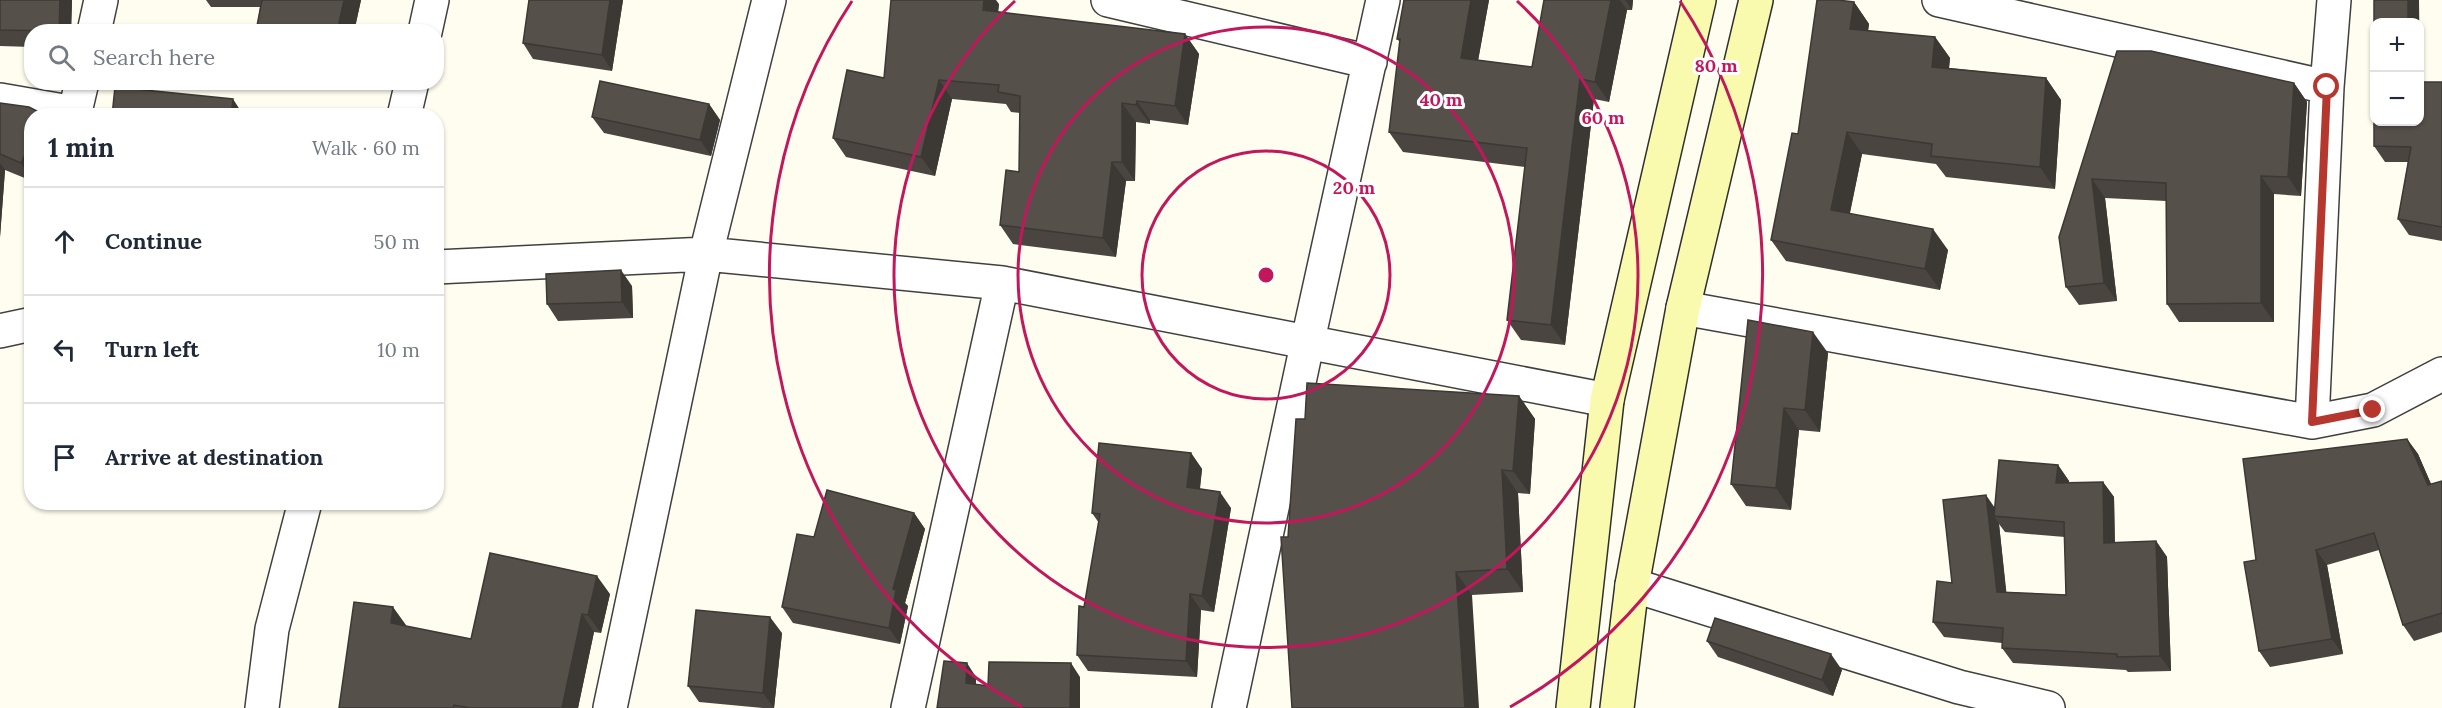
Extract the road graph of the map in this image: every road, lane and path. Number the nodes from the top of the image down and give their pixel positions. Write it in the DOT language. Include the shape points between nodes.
graph roads {
  1 [pos="101,0"];
  2 [pos="432,0"];
  3 [pos="769,0"];
  4 [pos="1108,0"];
  5 [pos="1383,0"];
  6 [pos="1699,0"];
  7 [pos="1755,0"];
  8 [pos="1939,0"];
  9 [pos="2334,0"];
  10 [pos="96,24"];
  11 [pos="427,24"];
  12 [pos="1370,62"];
  13 [pos="2327,87"];
  14 [pos="410,90"];
  15 [pos="0,100"];
  16 [pos="77,104"];
  17 [pos="406,108"];
  18 [pos="706,254"];
  19 [pos="444,267"];
  20 [pos="1002,283"];
  21 [pos="1683,308"];
  22 [pos="1308,340"];
  23 [pos="2442,374"];
  24 [pos="1607,400"];
  25 [pos="2312,422"];
  26 [pos="303,510"];
  27 [pos="1632,585"];
  28 [pos="1960,697"];
  29 [pos="262,708"];
  30 [pos="610,708"];
  31 [pos="908,708"];
  32 [pos="1230,708"];
  33 [pos="1573,708"];
  34 [pos="1617,708"];
  35 [pos="2048,708"];
  1 -- 10 [label="street"];
  2 -- 11 [label="street"];
  3 -- 18 [label="street"];
  4 -- 12 [label="street"];
  5 -- 12 [label="street"];
  6 -- 24 [label="main road"];
  7 -- 21 [label="main road"];
  8 -- 13 [label="street"];
  9 -- 13 [label="street"];
  12 -- 22 [label="street"];
  13 -- 25 [label="street"];
  14 -- 17 [label="street"];
  15 -- 16 [label="street"];
  18 -- 19 [label="street"];
  18 -- 20 [label="street"];
  18 -- 30 [label="street"];
  20 -- 22 [label="street"];
  20 -- 31 [label="street"];
  21 -- 25 [label="street"];
  21 -- 27 [label="main road"];
  22 -- 24 [label="street"];
  22 -- 32 [label="street"];
  23 -- 25 [label="street" via="2373,410"];
  24 -- 33 [label="main road"];
  26 -- 29 [label="street" via="272,629"];
  27 -- 28 [label="street"];
  27 -- 34 [label="main road"];
  28 -- 35 [label="street"];
}
